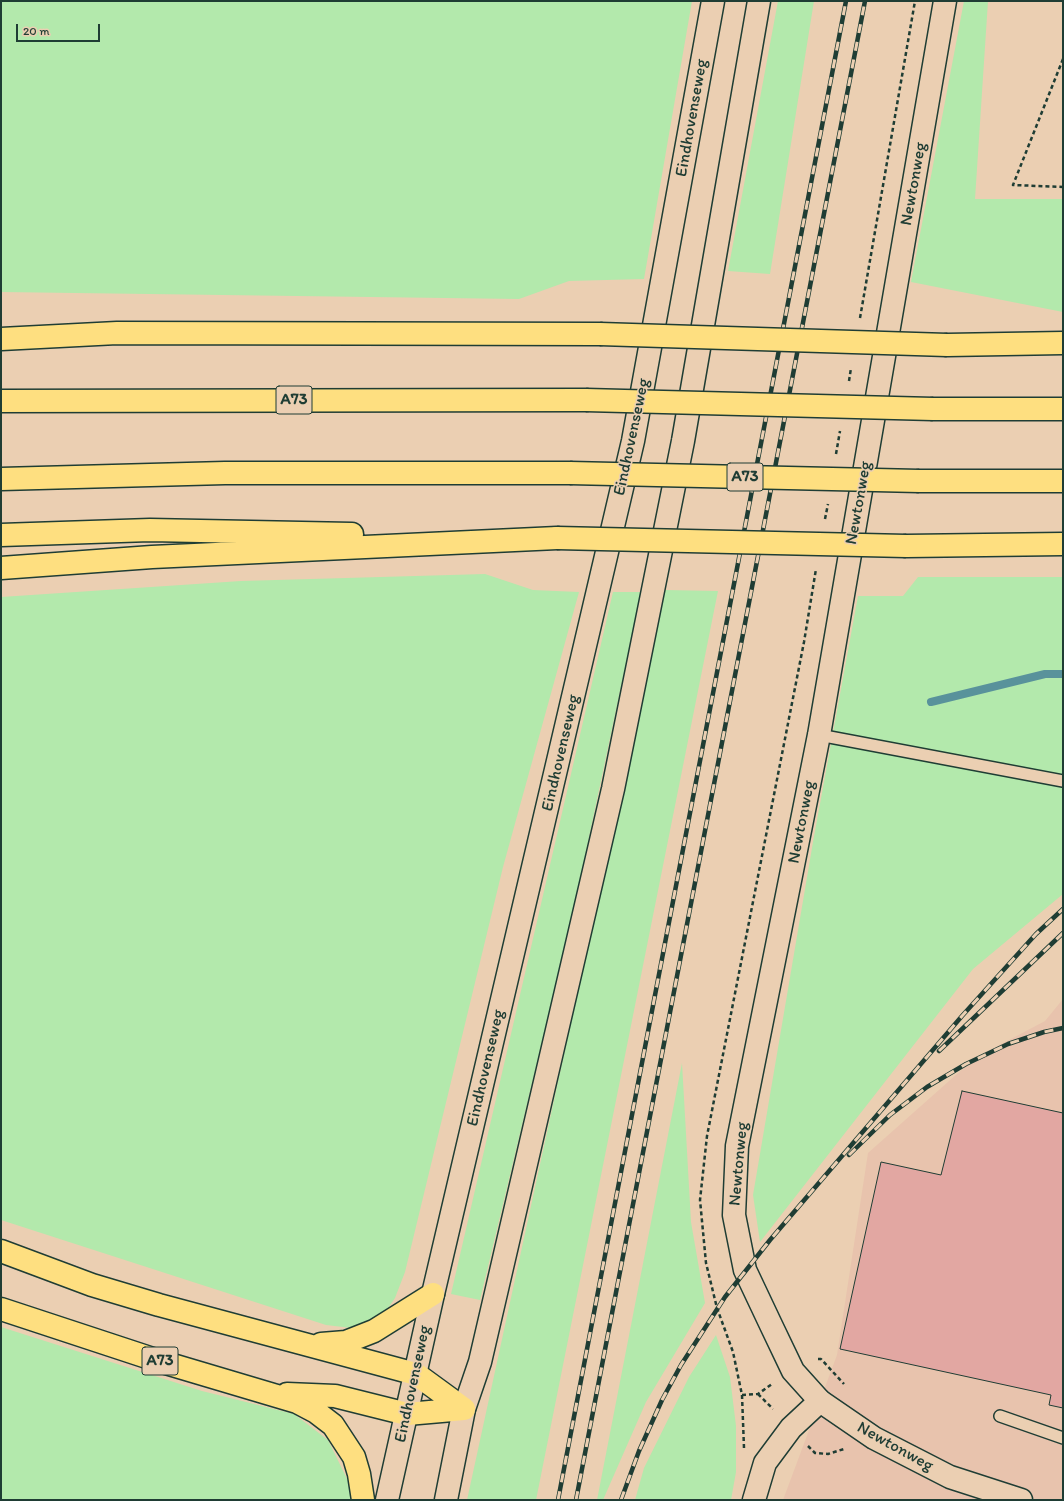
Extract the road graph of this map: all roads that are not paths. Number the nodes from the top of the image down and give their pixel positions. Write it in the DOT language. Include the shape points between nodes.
graph roads {
  1 [pos="713,1"];
  2 [pos="759,1"];
  3 [pos="945,1"];
  4 [pos="1,324"];
  5 [pos="117,333"];
  6 [pos="1,339"];
  7 [pos="1063,343"];
  8 [pos="1,401"];
  9 [pos="1063,410"];
  10 [pos="1,478"];
  11 [pos="1063,481"];
  12 [pos="1,534"];
  13 [pos="557,538"];
  14 [pos="1063,544"];
  15 [pos="1,568"];
  16 [pos="819,735"];
  17 [pos="1063,781"];
  18 [pos="1,1251"];
  19 [pos="433,1294"];
  20 [pos="1,1309"];
  21 [pos="300,1344"];
  22 [pos="416,1374"];
  23 [pos="269,1393"];
  24 [pos="820,1401"];
  25 [pos="464,1409"];
  26 [pos="407,1414"];
  27 [pos="1000,1416"];
  28 [pos="1063,1438"];
  29 [pos="363,1500"];
  30 [pos="388,1500"];
  31 [pos="446,1500"];
  32 [pos="754,1500"];
  33 [pos="1022,1500"];
  1 -- 19 [label="main road, Eindhovenseweg" via="633,441"];
  2 -- 25 [label="main road" via="682,441 612,789 480,1362"];
  3 -- 16 [label="main road, Newtonweg"];
  4 -- 5 [label="highway"];
  5 -- 6 [label="highway"];
  5 -- 7 [label="highway, bridge" via="600,334 947,345"];
  8 -- 9 [label="highway, A73, bridge" via="586,400"];
  10 -- 11 [label="highway, A73, bridge" via="226,473 570,473 919,481"];
  12 -- 13 [label="highway" via="150,530"];
  13 -- 14 [label="highway, bridge" via="906,546"];
  13 -- 15 [label="highway" via="152,557"];
  16 -- 17 [label="lane"];
  16 -- 24 [label="main road, Newtonweg" via="737,1146 734,1216 745,1270 793,1370"];
  18 -- 21 [label="highway" via="92,1285"];
  19 -- 21 [label="highway" via="360,1337 331,1344"];
  19 -- 22 [label="main road, Eindhovenseweg"];
  20 -- 23 [label="highway, A73" via="160,1361"];
  21 -- 22 [label="highway"];
  22 -- 25 [label="highway"];
  22 -- 26 [label="main road, Eindhovenseweg"];
  23 -- 26 [label="highway, A73" via="335,1396"];
  23 -- 29 [label="highway, A73" via="298,1402 333,1425 354,1457"];
  24 -- 32 [label="main road" via="791,1428 765,1463"];
  24 -- 33 [label="main road, Newtonweg" via="874,1438 950,1477"];
  25 -- 26 [label="highway, A73"];
  25 -- 31 [label="main road"];
  26 -- 30 [label="main road, Eindhovenseweg"];
  27 -- 28 [label="lane"];
}
